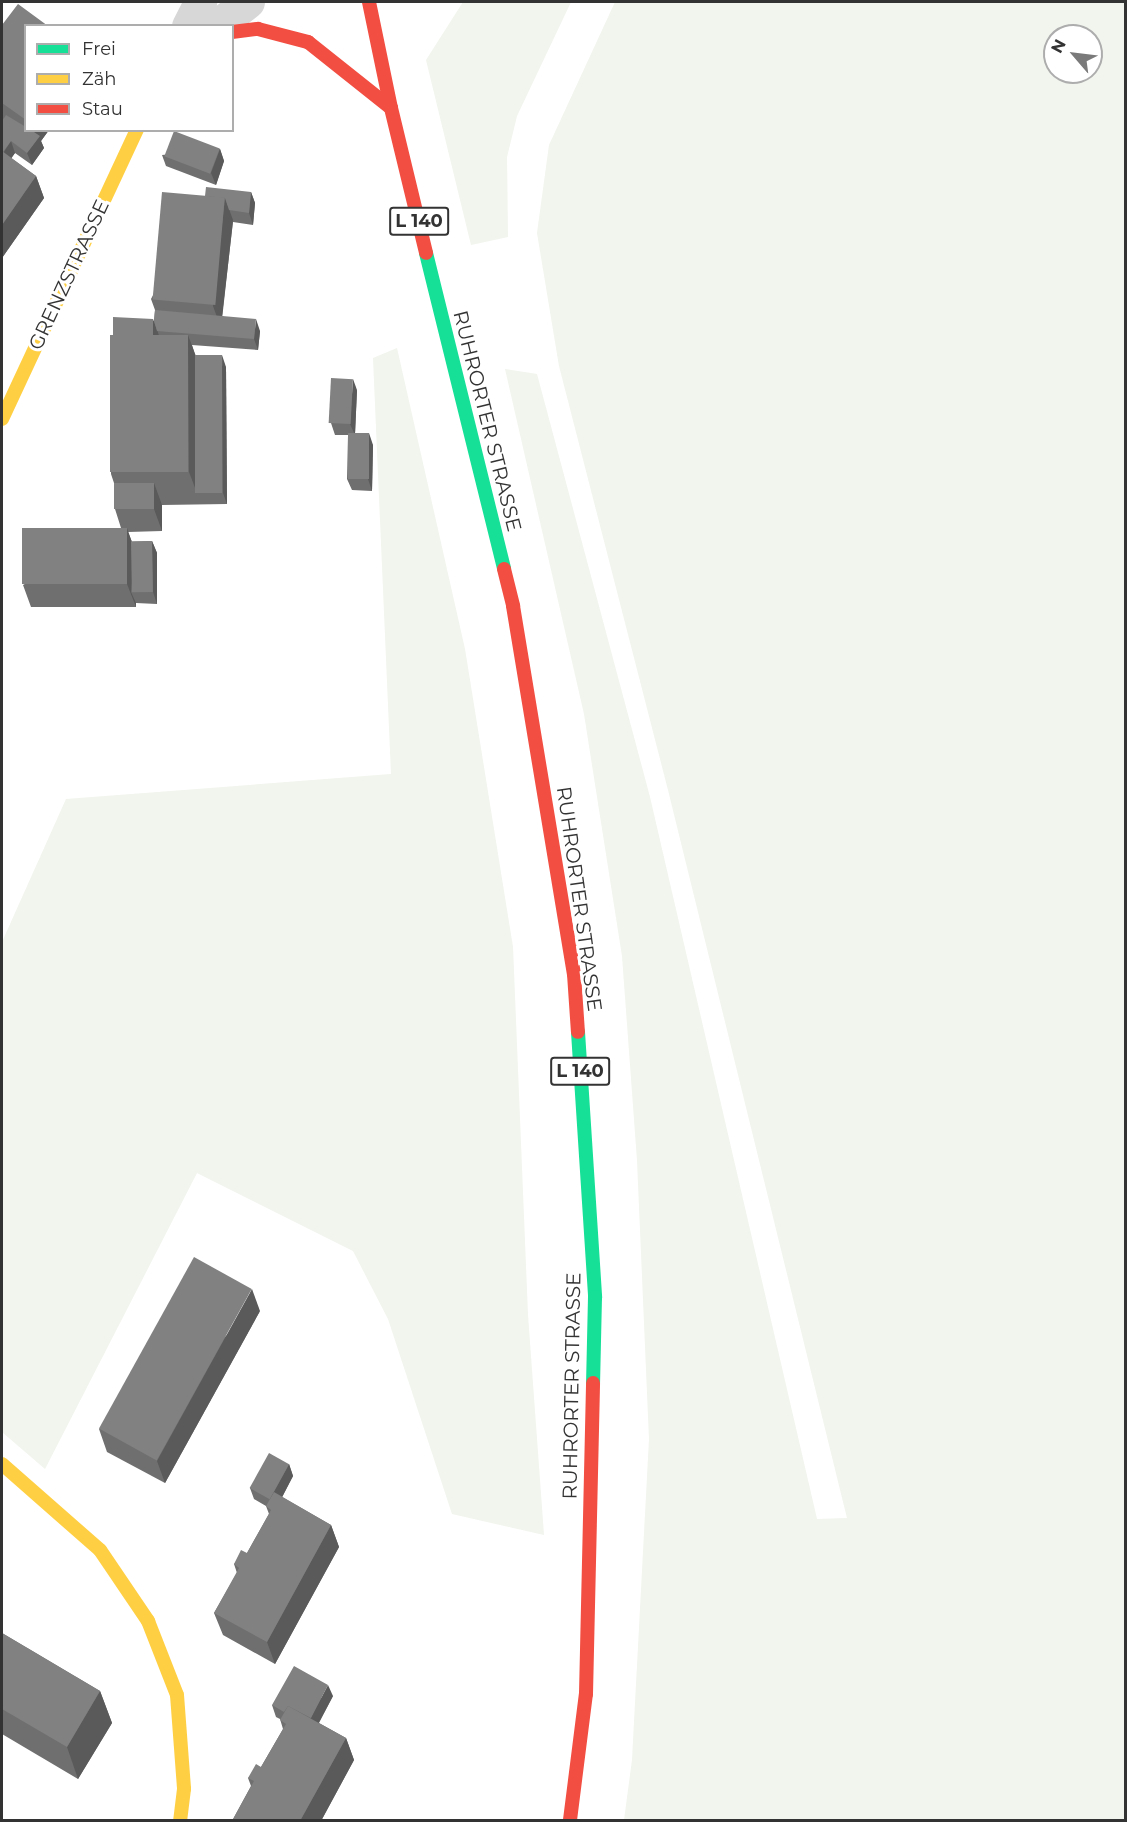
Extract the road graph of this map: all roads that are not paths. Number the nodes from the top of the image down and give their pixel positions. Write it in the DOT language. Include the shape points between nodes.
graph roads {
  1 [pos="200,2"];
  2 [pos="248,2"];
  3 [pos="369,2"];
  4 [pos="189,24"];
  5 [pos="219,24"];
  6 [pos="234,32"];
  7 [pos="391,108"];
  8 [pos="136,132"];
  9 [pos="2,419"];
  10 [pos="2,1464"];
  11 [pos="180,1821"];
  12 [pos="570,1821"];
  1 -- 4 [label="street"];
  2 -- 5 [label="street"];
  3 -- 7 [label="main road, RUHRORTER STRASSE / L 140"];
  6 -- 7 [label="main road" via="258,29 308,42"];
  7 -- 12 [label="main road, RUHRORTER STRASSE / L 140" via="513,606 574,974 595,1297 586,1694"];
  8 -- 9 [label="main road, GRENZSTRASSE"];
  10 -- 11 [label="main road" via="100,1550 148,1621 177,1695 184,1789"];
}
